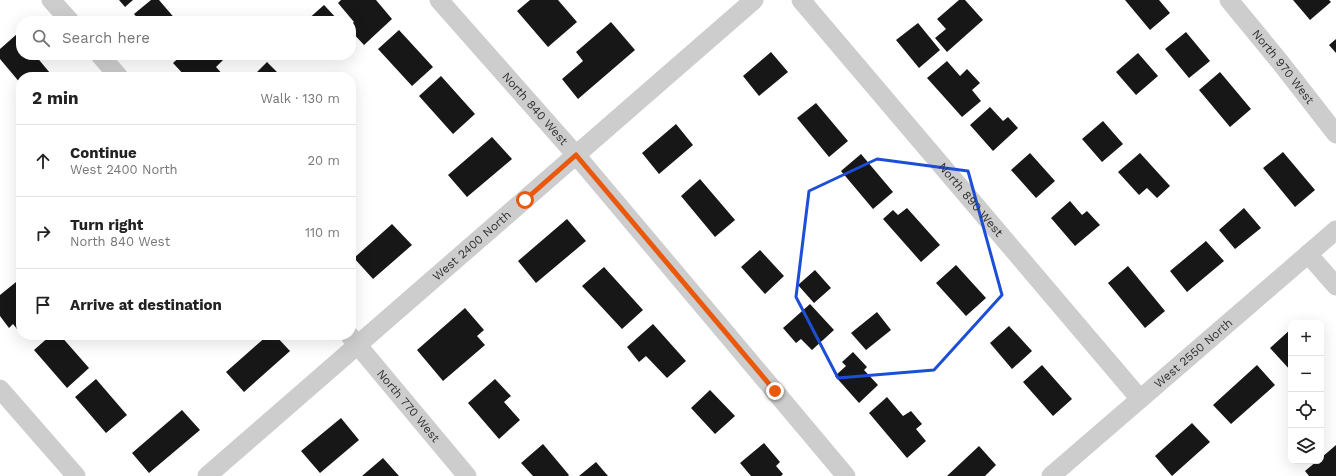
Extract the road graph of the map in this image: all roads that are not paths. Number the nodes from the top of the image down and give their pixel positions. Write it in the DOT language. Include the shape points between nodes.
graph roads {
  1 [pos="51,0"];
  2 [pos="439,0"];
  3 [pos="754,0"];
  4 [pos="801,0"];
  5 [pos="1229,0"];
  6 [pos="65,16"];
  7 [pos="105,60"];
  8 [pos="115,72"];
  9 [pos="1336,134"];
  10 [pos="576,155"];
  11 [pos="1336,230"];
  12 [pos="1308,254"];
  13 [pos="1336,286"];
  14 [pos="356,338"];
  15 [pos="354,340"];
  16 [pos="0,389"];
  17 [pos="1140,399"];
  18 [pos="76,476"];
  19 [pos="207,476"];
  20 [pos="467,476"];
  21 [pos="846,476"];
  22 [pos="1051,476"];
  1 -- 6 [label="street"];
  2 -- 10 [label="street, North 840 West"];
  3 -- 10 [label="street, West 2400 North"];
  4 -- 17 [label="street, North 890 West"];
  5 -- 9 [label="street, North 970 West"];
  7 -- 8 [label="street"];
  10 -- 14 [label="street, West 2400 North"];
  10 -- 21 [label="street, North 840 West"];
  11 -- 12 [label="street, West 2550 North"];
  12 -- 13 [label="street"];
  12 -- 17 [label="street, West 2550 North"];
  15 -- 19 [label="street, West 2400 North"];
  15 -- 20 [label="street, North 770 West"];
  16 -- 18 [label="street"];
  17 -- 22 [label="street, West 2550 North"];
}
